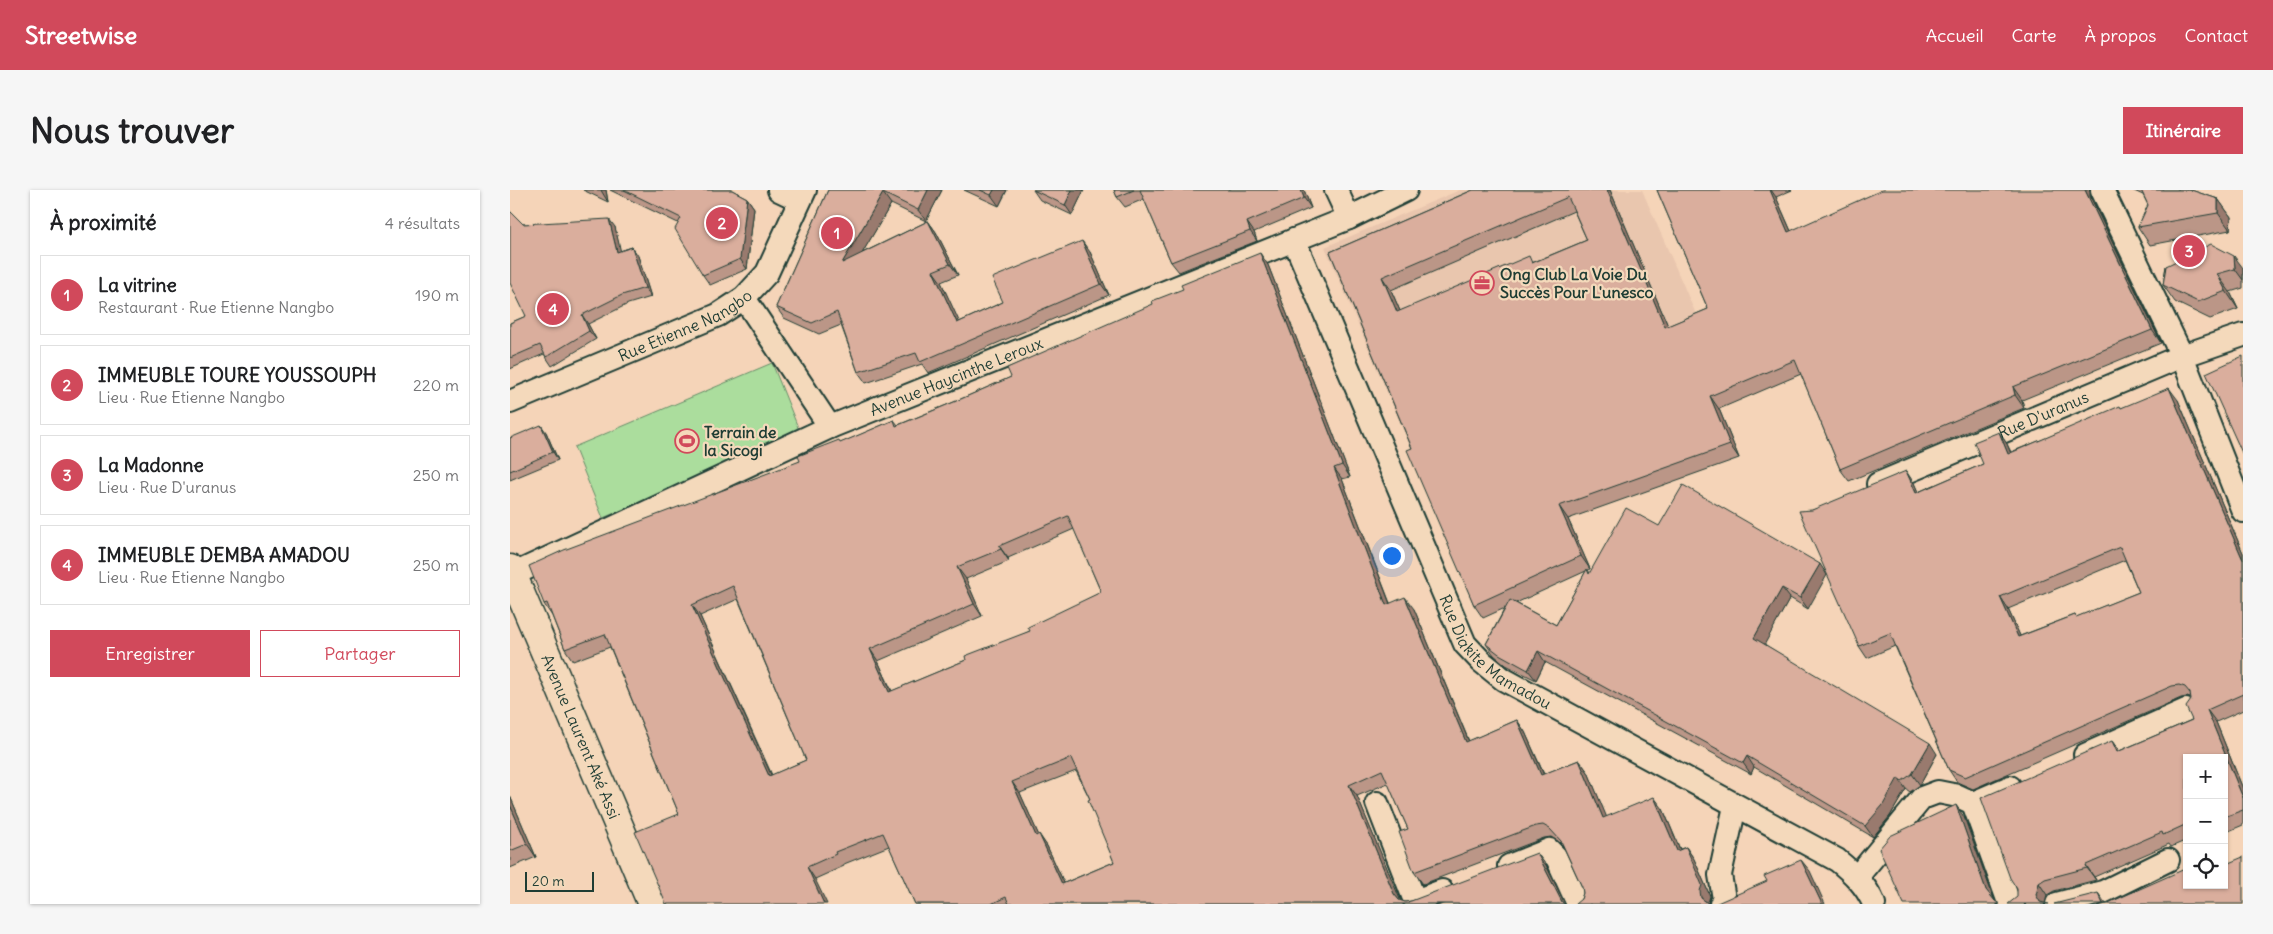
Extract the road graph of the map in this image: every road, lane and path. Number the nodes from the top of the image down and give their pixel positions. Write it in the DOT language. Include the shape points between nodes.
graph roads {
  1 [pos="779,190"];
  2 [pos="1336,190"];
  3 [pos="1406,190"];
  4 [pos="2102,190"];
  5 [pos="802,195"];
  6 [pos="1349,218"];
  7 [pos="1294,240"];
  8 [pos="744,298"];
  9 [pos="2243,335"];
  10 [pos="2182,356"];
  11 [pos="510,402"];
  12 [pos="830,427"];
  13 [pos="1861,491"];
  14 [pos="2243,511"];
  15 [pos="511,573"];
  16 [pos="2186,710"];
  17 [pos="2070,761"];
  18 [pos="2026,780"];
  19 [pos="1377,803"];
  20 [pos="1973,803"];
  21 [pos="1735,806"];
  22 [pos="2168,860"];
  23 [pos="1489,873"];
  24 [pos="1857,877"];
  25 [pos="1461,884"];
  26 [pos="2106,898"];
  27 [pos="652,904"];
  28 [pos="1578,904"];
  29 [pos="1722,904"];
  30 [pos="1874,904"];
  31 [pos="2013,904"];
  32 [pos="2057,904"];
  1 -- 5 [label="street"];
  2 -- 6 [label="street"];
  3 -- 6 [label="street, Avenue Haycinthe Leroux"];
  4 -- 10 [label="street"];
  5 -- 8 [label="street, Rue Etienne Nangbo" via="767,273"];
  6 -- 7 [label="street, Avenue Haycinthe Leroux"];
  7 -- 12 [label="street, Avenue Haycinthe Leroux"];
  7 -- 21 [label="street, Rue Diakite Mamadou" via="1465,644 1503,679"];
  8 -- 11 [label="street, Rue Etienne Nangbo" via="718,315"];
  8 -- 12 [label="street"];
  9 -- 10 [label="street, Rue D'uranus"];
  10 -- 13 [label="street, Rue D'uranus"];
  10 -- 14 [label="street"];
  12 -- 15 [label="street, Avenue Haycinthe Leroux"];
  15 -- 27 [label="street, Avenue Laurent Aké Assi"];
  16 -- 17 [label="street"];
  18 -- 20 [label="street"];
  19 -- 25 [label="street" via="1415,901"];
  20 -- 24 [label="street" via="1938,792 1922,798"];
  20 -- 31 [label="street" via="2007,897"];
  21 -- 24 [label="street, Rue Diakite Mamadou" via="1837,860"];
  21 -- 29 [label="street" via="1720,875"];
  22 -- 26 [label="street"];
  23 -- 28 [label="street" via="1549,850 1557,858"];
  24 -- 30 [label="street, Rue Diakite Mamadou"];
  26 -- 32 [label="street"];
}
